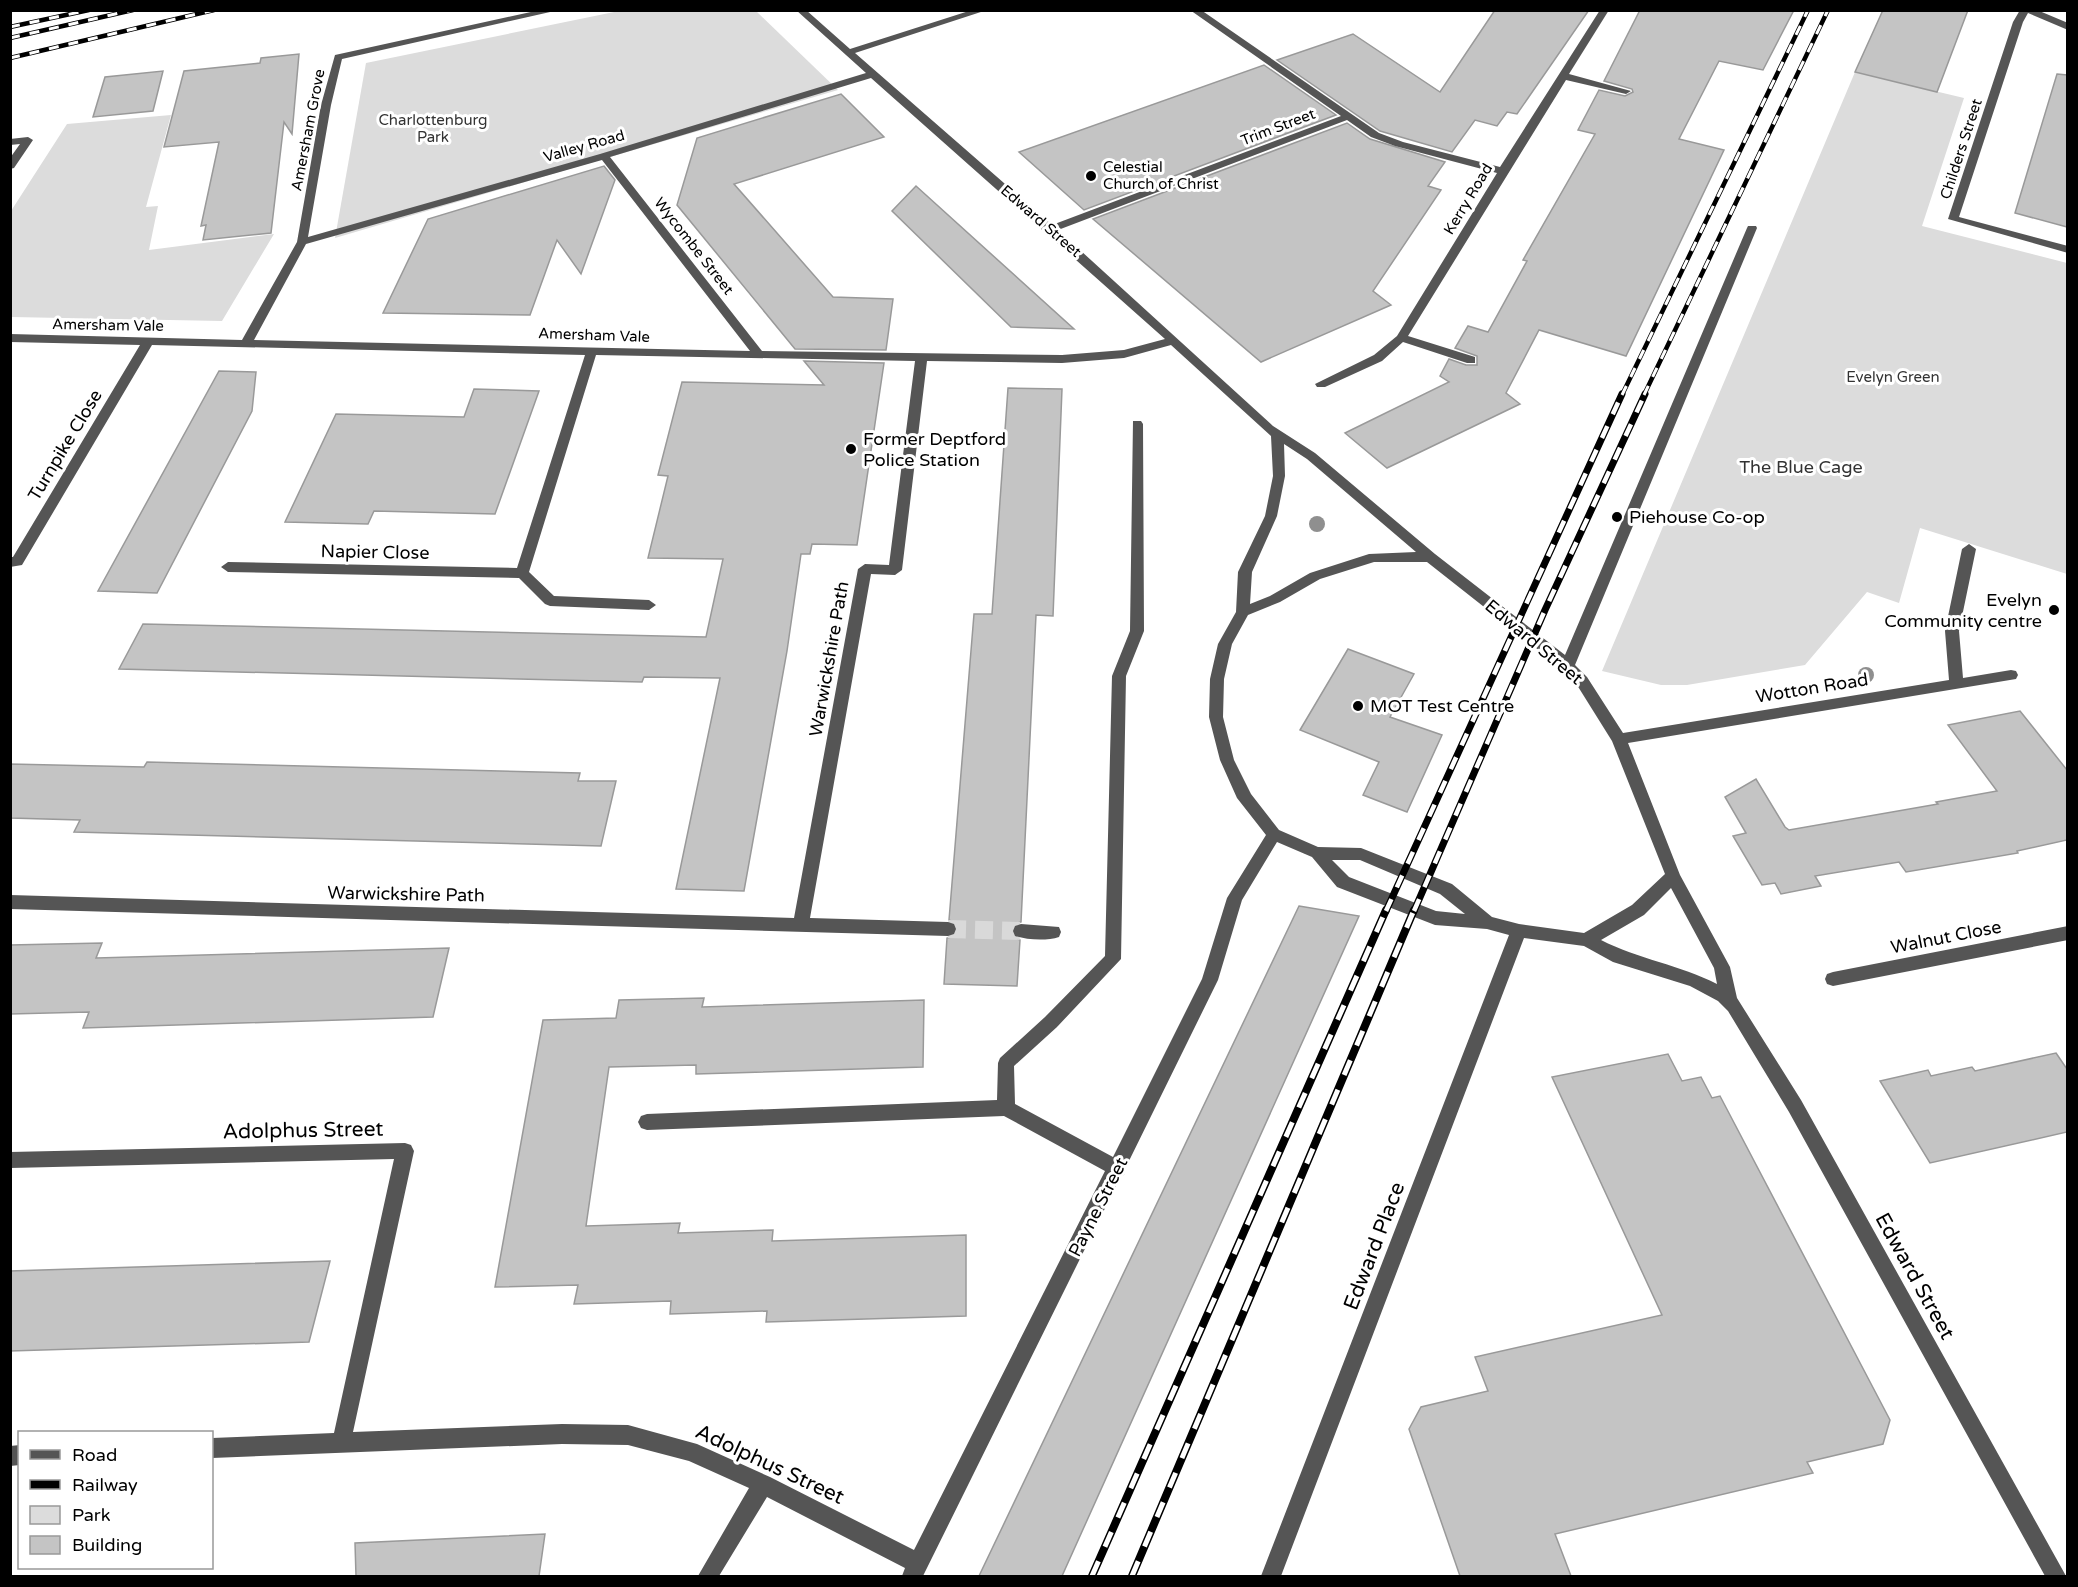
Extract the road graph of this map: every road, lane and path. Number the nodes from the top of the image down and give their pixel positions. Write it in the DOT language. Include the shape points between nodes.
graph roads {
  1 [pos="555,10"];
  2 [pos="800,10"];
  3 [pos="983,10"];
  4 [pos="1194,10"];
  5 [pos="1605,10"];
  6 [pos="2027,10"];
  7 [pos="2067,27"];
  8 [pos="847,52"];
  9 [pos="873,74"];
  10 [pos="1563,76"];
  11 [pos="1626,91"];
  12 [pos="1347,117"];
  13 [pos="10,142"];
  14 [pos="604,156"];
  15 [pos="10,166"];
  16 [pos="1503,171"];
  17 [pos="1752,228"];
  18 [pos="1051,229"];
  19 [pos="302,242"];
  20 [pos="2067,249"];
  21 [pos="10,338"];
  22 [pos="1401,338"];
  23 [pos="1174,340"];
  24 [pos="148,341"];
  25 [pos="246,343"];
  26 [pos="592,350"];
  27 [pos="759,355"];
  28 [pos="921,358"];
  29 [pos="1471,360"];
  30 [pos="1321,384"];
  31 [pos="1137,424"];
  32 [pos="1277,436"];
  33 [pos="1969,549"];
  34 [pos="1430,557"];
  35 [pos="10,562"];
  36 [pos="228,567"];
  37 [pos="522,573"];
  38 [pos="649,605"];
  39 [pos="1243,612"];
  40 [pos="1566,666"];
  41 [pos="2011,675"];
  42 [pos="1956,684"];
  43 [pos="1619,739"];
  44 [pos="1274,834"];
  45 [pos="1317,854"];
  46 [pos="1673,876"];
  47 [pos="10,902"];
  48 [pos="1487,922"];
  49 [pos="801,925"];
  50 [pos="948,929"];
  51 [pos="1021,931"];
  52 [pos="1519,931"];
  53 [pos="1053,932"];
  54 [pos="2067,933"];
  55 [pos="1586,940"];
  56 [pos="1833,979"];
  57 [pos="1730,1000"];
  58 [pos="1006,1108"];
  59 [pos="647,1122"];
  60 [pos="10,1160"];
  61 [pos="1118,1169"];
  62 [pos="340,1444"];
  63 [pos="213,1448"];
  64 [pos="763,1484"];
  65 [pos="915,1570"];
  66 [pos="708,1576"];
  67 [pos="1271,1576"];
  68 [pos="2056,1576"];
  1 -- 19 [label="street, Amersham Grove" via="338,57"];
  2 -- 8 [label="street, Edward Street"];
  3 -- 8 [label="street"];
  4 -- 12 [label="street, Trim Street"];
  5 -- 10 [label="street, Kerry Road"];
  6 -- 7 [label="street"];
  6 -- 20 [label="street, Childers Street" via="2018,22 1953,219"];
  8 -- 9 [label="street, Edward Street"];
  9 -- 14 [label="street, Valley Road"];
  9 -- 18 [label="street, Edward Street"];
  10 -- 11 [label="street"];
  10 -- 16 [label="street, Kerry Road"];
  12 -- 16 [label="street, Trim Street" via="1375,135 1399,144"];
  12 -- 18 [label="street, Trim Street"];
  13 -- 15 [label="street" via="28,140"];
  14 -- 19 [label="street, Valley Road"];
  14 -- 27 [label="street, Wycombe Street"];
  16 -- 22 [label="street, Kerry Road"];
  17 -- 40 [label="street"];
  18 -- 23 [label="street, Edward Street"];
  19 -- 25 [label="street, Amersham Grove"];
  21 -- 24 [label="street, Amersham Vale"];
  22 -- 29 [label="street"];
  22 -- 30 [label="street, Kerry Road" via="1378,358"];
  23 -- 28 [label="street, Amersham Vale" via="1124,354 1083,358"];
  23 -- 32 [label="street, Edward Street"];
  24 -- 25 [label="street, Amersham Vale"];
  24 -- 35 [label="street, Turnpike Close" via="16,562"];
  25 -- 26 [label="street, Amersham Vale"];
  26 -- 27 [label="street, Amersham Vale"];
  26 -- 37 [label="street"];
  27 -- 28 [label="street, Amersham Vale"];
  28 -- 49 [label="street, Warwickshire Path" via="895,570 865,569"];
  31 -- 58 [label="street" via="1137,631 1119,676 1113,959 1006,1063"];
  32 -- 34 [label="street, Edward Street" via="1311,456"];
  32 -- 39 [label="street" via="1279,476 1271,516 1245,572"];
  33 -- 42 [label="street" via="1952,631"];
  34 -- 39 [label="street" via="1374,557 1315,576"];
  34 -- 40 [label="street, Edward Street"];
  36 -- 37 [label="street, Napier Close"];
  37 -- 38 [label="street" via="550,601"];
  39 -- 44 [label="street" via="1225,644 1217,679 1216,717 1227,760 1245,798"];
  40 -- 43 [label="street, Edward Street" via="1582,681"];
  41 -- 42 [label="street, Wotton Road"];
  42 -- 43 [label="street, Wotton Road"];
  43 -- 46 [label="street, Edward Street"];
  44 -- 45 [label="street"];
  44 -- 61 [label="street, Payne Street" via="1235,898 1210,980"];
  45 -- 48 [label="street" via="1361,854 1446,889"];
  45 -- 48 [label="street" via="1343,882 1435,918"];
  46 -- 55 [label="street" via="1638,910"];
  46 -- 57 [label="street, Edward Street" via="1722,967"];
  47 -- 49 [label="street, Warwickshire Path"];
  48 -- 52 [label="street, Edward Street"];
  49 -- 50 [label="street, Warwickshire Path"];
  51 -- 53 [label="street"];
  52 -- 55 [label="street, Edward Street"];
  52 -- 67 [label="street, Edward Place"];
  54 -- 56 [label="street, Walnut Close"];
  55 -- 57 [label="street, Edward Street" via="1618,956 1695,981"];
  57 -- 68 [label="street, Edward Street" via="1795,1106"];
  58 -- 59 [label="street"];
  58 -- 61 [label="street"];
  60 -- 62 [label="street, Adolphus Street" via="405,1151"];
  61 -- 65 [label="street, Payne Street"];
  62 -- 63 [label="street, Adolphus Street"];
  62 -- 64 [label="street, Adolphus Street" via="562,1434 628,1435 690,1450"];
  64 -- 65 [label="street, Adolphus Street"];
  64 -- 66 [label="street"];
}
